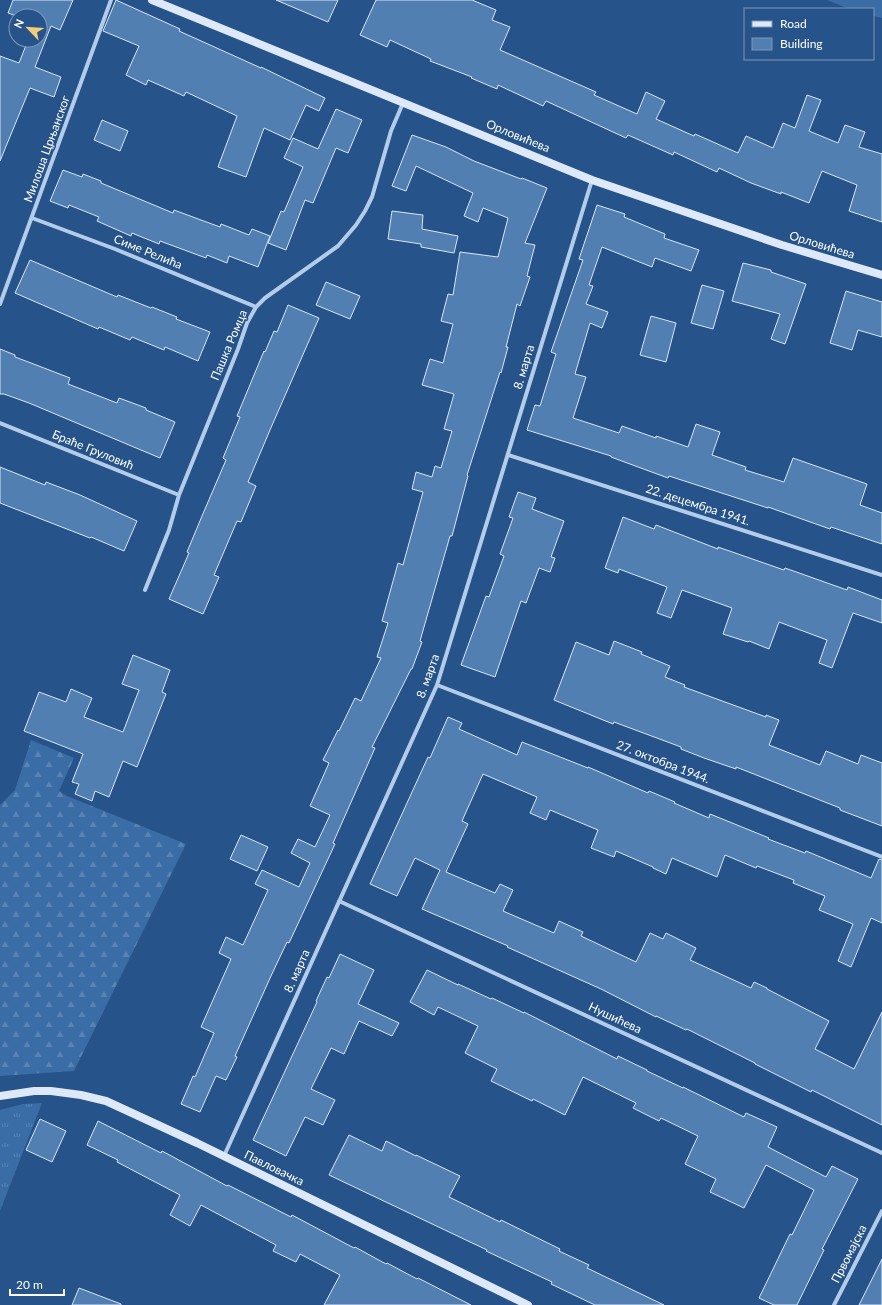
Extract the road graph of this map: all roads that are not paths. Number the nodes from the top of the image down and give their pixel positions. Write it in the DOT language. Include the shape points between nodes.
graph roads {
  1 [pos="112,0"];
  2 [pos="152,0"];
  3 [pos="403,103"];
  4 [pos="592,180"];
  5 [pos="32,218"];
  6 [pos="882,275"];
  7 [pos="0,304"];
  8 [pos="256,307"];
  9 [pos="0,423"];
  10 [pos="508,455"];
  11 [pos="179,495"];
  12 [pos="882,575"];
  13 [pos="145,590"];
  14 [pos="437,685"];
  15 [pos="882,857"];
  16 [pos="339,901"];
  17 [pos="0,1096"];
  18 [pos="882,1153"];
  19 [pos="224,1157"];
  20 [pos="882,1211"];
  21 [pos="528,1305"];
  22 [pos="834,1305"];
  1 -- 5 [label="street, Милоша Црњанског"];
  2 -- 3 [label="street, Орловићева"];
  3 -- 4 [label="street, Орловићева"];
  3 -- 8 [label="street, Пашка Ромца" via="372,196 356,225 338,246"];
  4 -- 6 [label="street, Орловићева" via="775,243"];
  4 -- 10 [label="street, 8. марта"];
  5 -- 7 [label="street, Милоша Црњанског"];
  5 -- 8 [label="street, Симе Релића"];
  8 -- 11 [label="street, Пашка Ромца" via="247,323"];
  9 -- 11 [label="street, Браће Груловић"];
  10 -- 12 [label="street, 22. децембра 1941."];
  10 -- 14 [label="street, 8. марта"];
  11 -- 13 [label="street, Пашка Ромца" via="169,530"];
  14 -- 15 [label="street, 27. октобра 1944."];
  14 -- 16 [label="street, 8. марта"];
  16 -- 18 [label="street, Нушићева"];
  16 -- 19 [label="street, 8. марта"];
  17 -- 19 [label="street, Павловачка" via="51,1091 94,1097 126,1109"];
  19 -- 21 [label="street, Павловачка"];
  20 -- 22 [label="street, Првомајска"];
}
